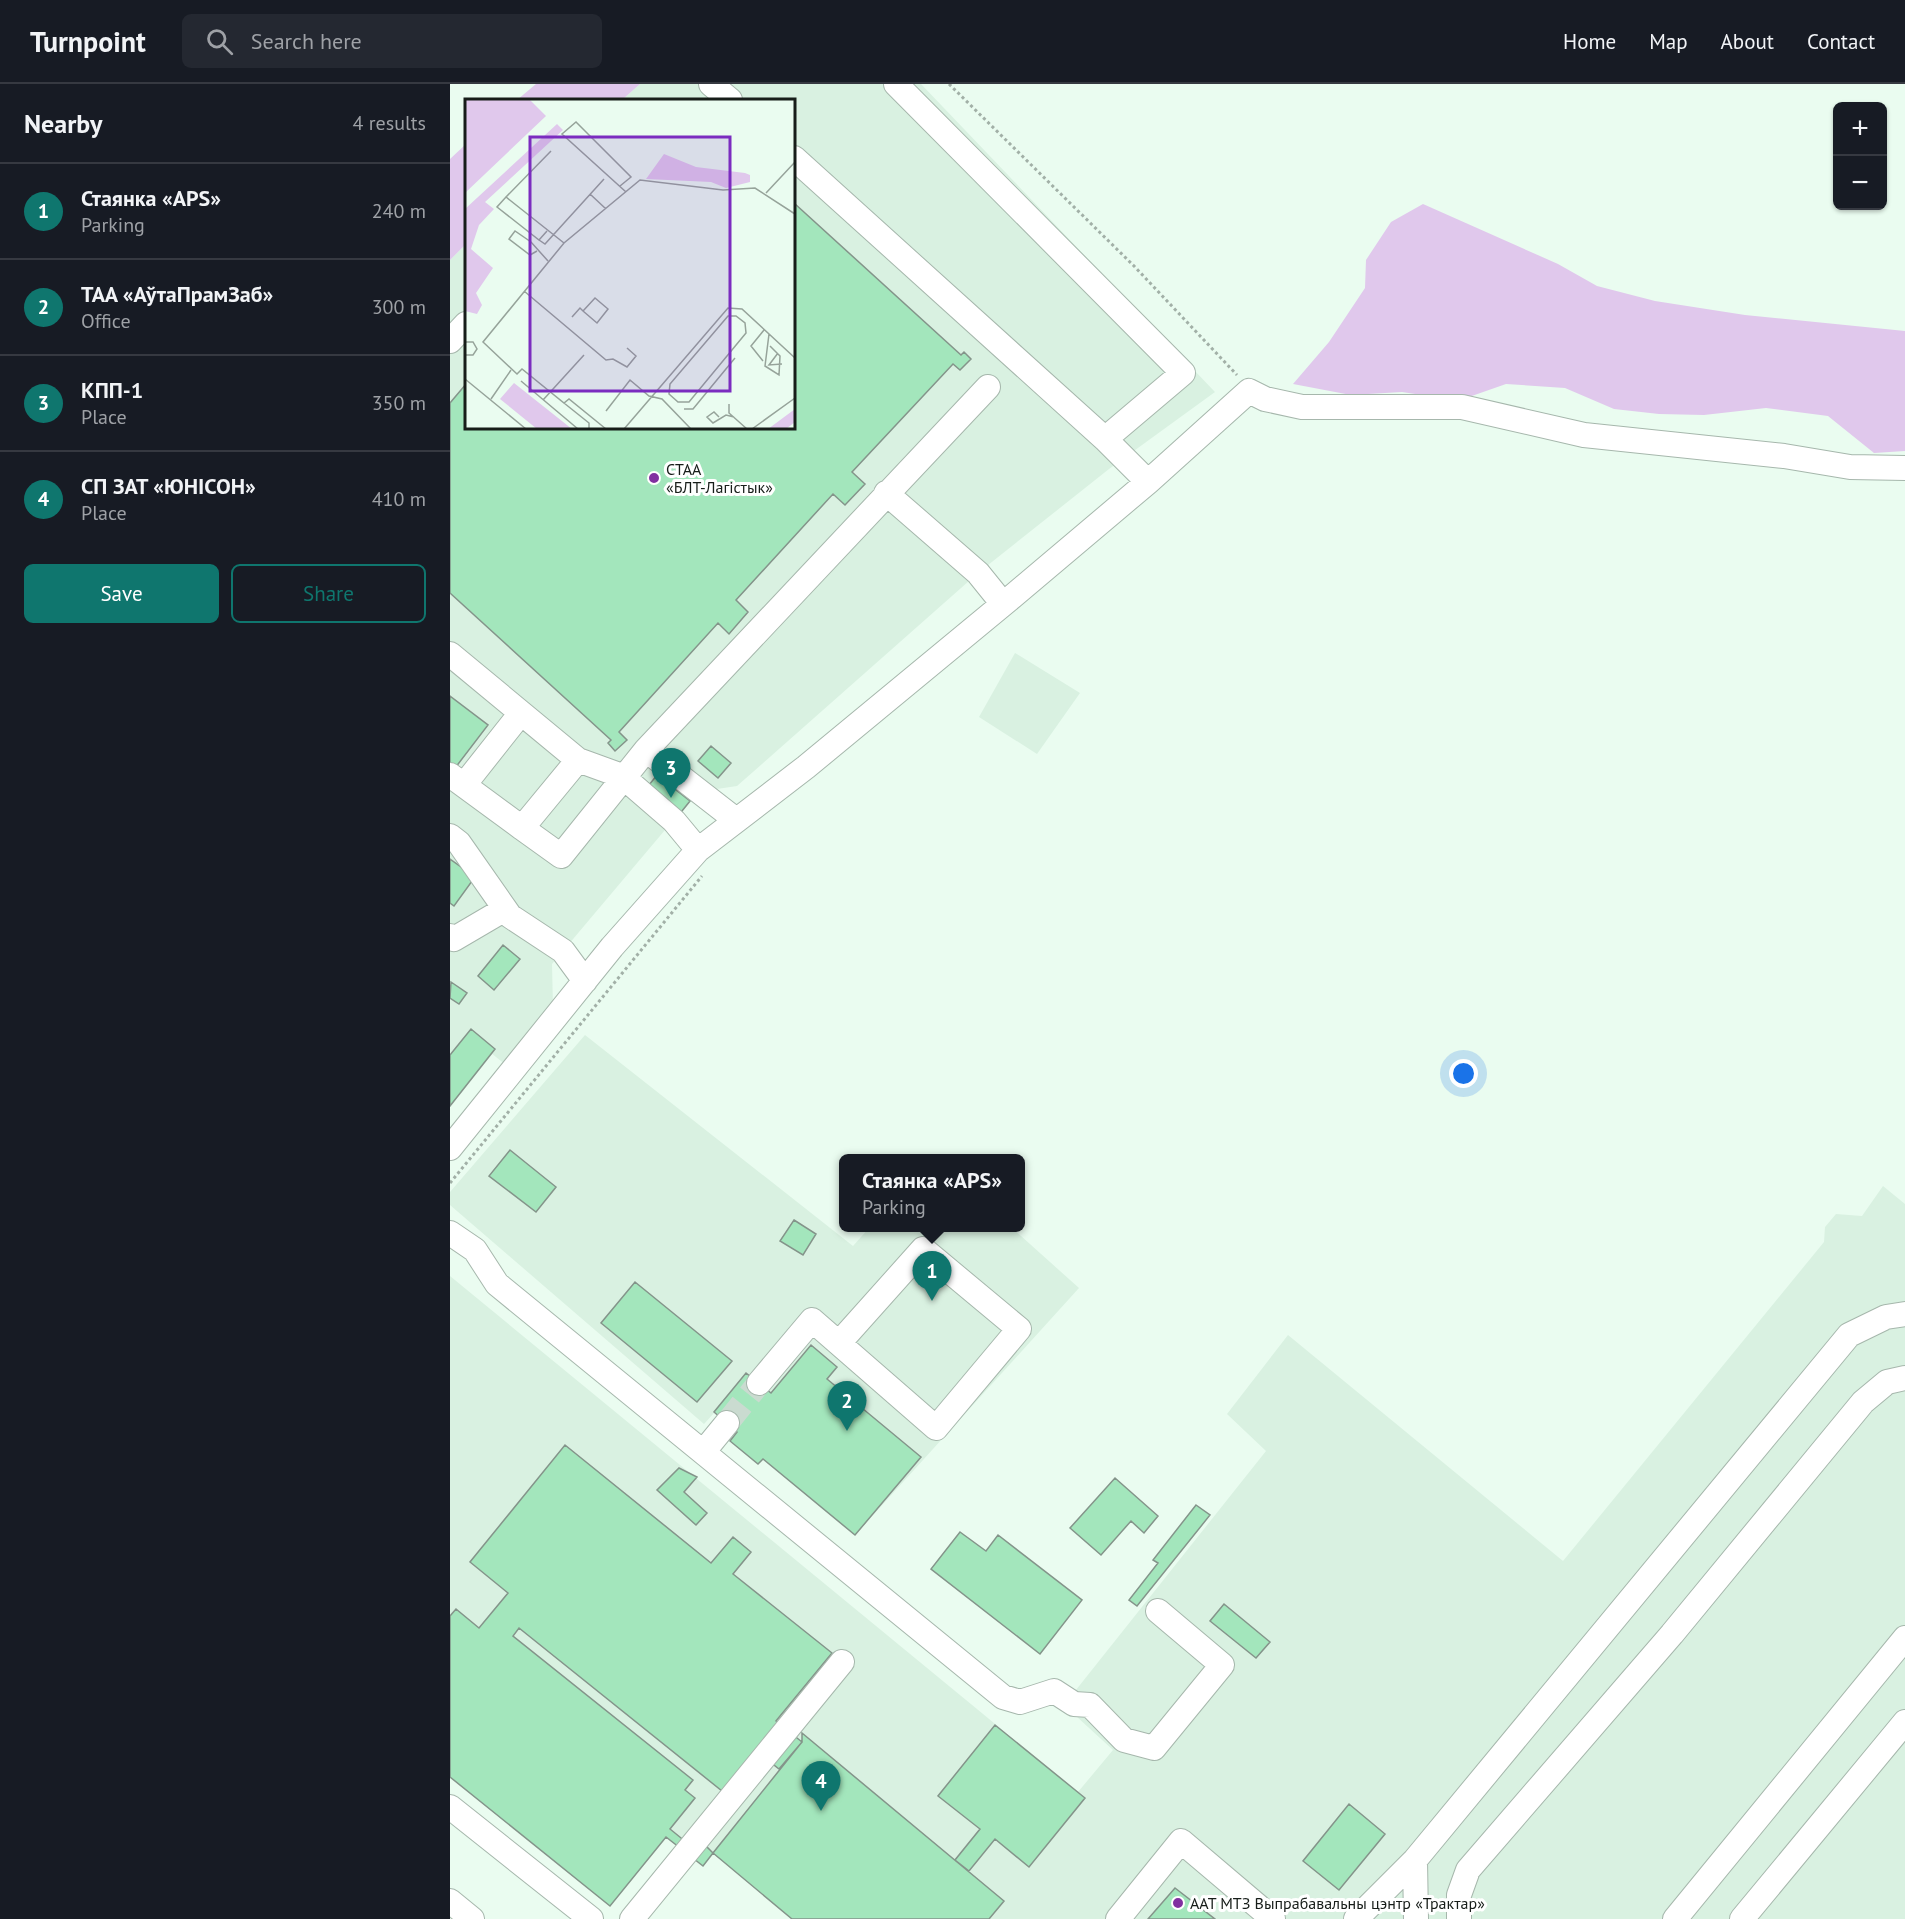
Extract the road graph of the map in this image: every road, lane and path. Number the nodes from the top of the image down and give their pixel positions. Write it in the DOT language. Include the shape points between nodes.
graph roads {
  1 [pos="711,84"];
  2 [pos="896,84"];
  3 [pos="949,84"];
  4 [pos="729,99"];
  5 [pos="795,159"];
  6 [pos="465,325"];
  7 [pos="450,340"];
  8 [pos="988,387"];
  9 [pos="1249,391"];
  10 [pos="1105,440"];
  11 [pos="1905,468"];
  12 [pos="1148,482"];
  13 [pos="886,493"];
  14 [pos="1003,604"];
  15 [pos="450,654"];
  16 [pos="521,713"];
  17 [pos="646,750"];
  18 [pos="578,760"];
  19 [pos="622,776"];
  20 [pos="457,780"];
  21 [pos="736,820"];
  22 [pos="522,828"];
  23 [pos="450,836"];
  24 [pos="698,850"];
  25 [pos="506,909"];
  26 [pos="450,936"];
  27 [pos="585,981"];
  28 [pos="450,1148"];
  29 [pos="450,1183"];
  30 [pos="450,1233"];
  31 [pos="1905,1314"];
  32 [pos="839,1343"];
  33 [pos="1905,1378"];
  34 [pos="759,1383"];
  35 [pos="727,1423"];
  36 [pos="704,1451"];
  37 [pos="1158,1611"];
  38 [pos="1905,1638"];
  39 [pos="842,1662"];
  40 [pos="1905,1722"];
  41 [pos="450,1807"];
  42 [pos="1415,1860"];
  43 [pos="450,1900"];
  44 [pos="472,1919"];
  45 [pos="591,1919"];
  46 [pos="632,1919"];
  47 [pos="1118,1919"];
  48 [pos="1273,1919"];
  49 [pos="1356,1919"];
  50 [pos="1416,1919"];
  51 [pos="1459,1919"];
  52 [pos="1675,1919"];
  53 [pos="1743,1919"];
  1 -- 4 [label="street"];
  2 -- 10 [label="street" via="1183,373"];
  3 -- 9 [label="path" via="1201,334"];
  5 -- 10 [label="street"];
  6 -- 7 [label="street"];
  8 -- 13 [label="street"];
  9 -- 11 [label="street" via="1265,399 1302,407 1462,407 1584,435 1784,456 1850,467"];
  9 -- 12 [label="street"];
  10 -- 12 [label="street"];
  12 -- 14 [label="street"];
  13 -- 14 [label="street" via="978,573"];
  13 -- 17 [label="street"];
  14 -- 21 [label="street"];
  15 -- 16 [label="street"];
  16 -- 18 [label="street"];
  16 -- 20 [label="street"];
  17 -- 19 [label="street"];
  17 -- 21 [label="street"];
  18 -- 19 [label="street"];
  18 -- 22 [label="street"];
  19 -- 22 [label="street" via="561,856"];
  19 -- 24 [label="street" via="674,821"];
  20 -- 22 [label="street"];
  21 -- 24 [label="street"];
  23 -- 25 [label="street"];
  24 -- 27 [label="street"];
  24 -- 29 [label="path" via="702,879"];
  25 -- 26 [label="street" via="454,939"];
  25 -- 27 [label="street" via="510,916 563,951"];
  27 -- 28 [label="street"];
  30 -- 36 [label="street" via="475,1250 497,1284"];
  31 -- 42 [label="street" via="1886,1317 1849,1335"];
  32 -- 32 [label="street" via="936,1428 1019,1329 923,1249"];
  32 -- 34 [label="street" via="812,1320"];
  33 -- 51 [label="street" via="1887,1382 1863,1402 1672,1634 1468,1870 1459,1895"];
  35 -- 36 [label="street"];
  36 -- 37 [label="street" via="1003,1697 1020,1702 1054,1691 1074,1704 1090,1705 1124,1740 1154,1748 1222,1665"];
  38 -- 52 [label="street"];
  39 -- 46 [label="street"];
  40 -- 53 [label="street"];
  41 -- 45 [label="street"];
  42 -- 49 [label="street"];
  42 -- 50 [label="street"];
  43 -- 44 [label="street"];
  47 -- 48 [label="street" via="1181,1841"];
}
